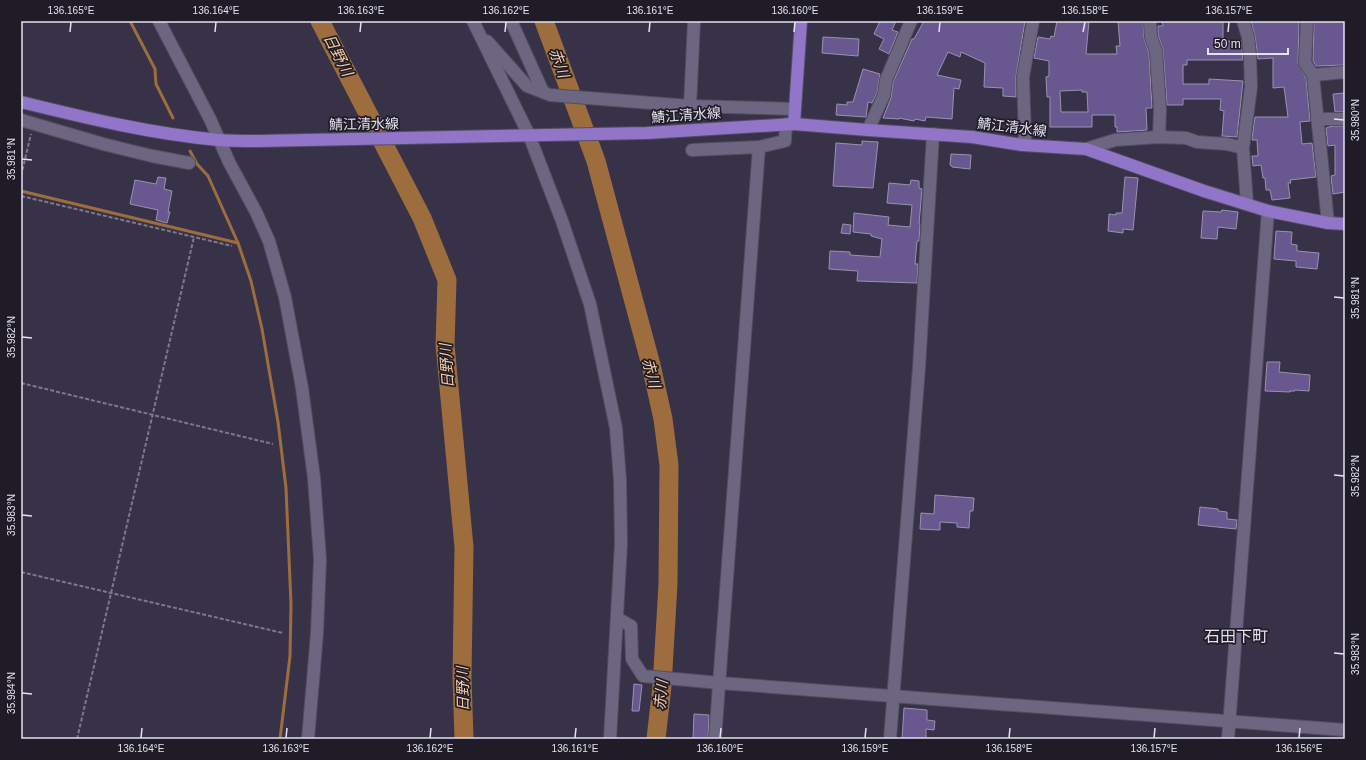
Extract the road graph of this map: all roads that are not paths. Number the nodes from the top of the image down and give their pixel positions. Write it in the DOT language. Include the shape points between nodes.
graph roads {
  1 [pos="159,21"];
  2 [pos="511,21"];
  3 [pos="694,21"];
  4 [pos="801,21"];
  5 [pos="911,21"];
  6 [pos="1033,21"];
  7 [pos="1150,21"];
  8 [pos="1244,21"];
  9 [pos="1307,21"];
  10 [pos="474,24"];
  11 [pos="1345,72"];
  12 [pos="1313,75"];
  13 [pos="543,92"];
  14 [pos="21,102"];
  15 [pos="690,106"];
  16 [pos="795,109"];
  17 [pos="1317,119"];
  18 [pos="1345,119"];
  19 [pos="21,120"];
  20 [pos="790,124"];
  21 [pos="868,130"];
  22 [pos="933,134"];
  23 [pos="529,135"];
  24 [pos="1159,137"];
  25 [pos="219,140"];
  26 [pos="1022,145"];
  27 [pos="759,147"];
  28 [pos="1243,148"];
  29 [pos="1086,149"];
  30 [pos="692,150"];
  31 [pos="189,162"];
  32 [pos="1247,203"];
  33 [pos="1268,211"];
  34 [pos="1328,223"];
  35 [pos="1345,224"];
  36 [pos="617,618"];
  37 [pos="720,683"];
  38 [pos="894,696"];
  39 [pos="311,712"];
  40 [pos="1229,722"];
  41 [pos="1345,730"];
  42 [pos="300,739"];
  43 [pos="308,739"];
  44 [pos="610,739"];
  45 [pos="715,739"];
  46 [pos="890,739"];
  47 [pos="1228,739"];
  1 -- 25 [label="street"];
  2 -- 13 [label="street"];
  3 -- 15 [label="street"];
  4 -- 16 [label="main road"];
  5 -- 21 [label="street"];
  6 -- 26 [label="street" via="1023,77 1025,137"];
  7 -- 24 [label="street" via="1151,37 1156,51"];
  8 -- 28 [label="street" via="1250,56 1250,87"];
  9 -- 12 [label="street" via="1304,63"];
  10 -- 13 [label="street" via="526,86"];
  10 -- 23 [label="street"];
  11 -- 12 [label="street"];
  12 -- 17 [label="street"];
  13 -- 15 [label="street" via="550,95"];
  14 -- 25 [label="main road, 鯖江清水線" via="141,129"];
  15 -- 16 [label="street"];
  16 -- 20 [label="main road"];
  17 -- 18 [label="street"];
  17 -- 34 [label="street"];
  19 -- 31 [label="street" via="103,144"];
  20 -- 21 [label="main road, 鯖江清水線"];
  20 -- 23 [label="main road, 鯖江清水線" via="648,133"];
  20 -- 27 [label="street" via="785,141"];
  21 -- 22 [label="main road, 鯖江清水線"];
  22 -- 26 [label="main road, 鯖江清水線"];
  22 -- 38 [label="street" via="919,368"];
  23 -- 25 [label="main road, 鯖江清水線"];
  23 -- 36 [label="street" via="590,304 616,428 621,544"];
  24 -- 28 [label="street" via="1186,138 1197,142"];
  24 -- 29 [label="street" via="1115,140"];
  25 -- 39 [label="street" via="269,241 285,297 302,388 314,478 320,559"];
  26 -- 29 [label="main road, 鯖江清水線"];
  27 -- 30 [label="street"];
  27 -- 37 [label="street"];
  28 -- 32 [label="street"];
  29 -- 32 [label="main road, 鯖江清水線" via="1204,191"];
  32 -- 33 [label="main road, 鯖江清水線"];
  33 -- 34 [label="main road, 鯖江清水線"];
  33 -- 40 [label="street"];
  34 -- 35 [label="main road, 鯖江清水線"];
  36 -- 37 [label="street" via="630,626 632,659 643,676"];
  36 -- 44 [label="street"];
  37 -- 38 [label="street"];
  37 -- 45 [label="street"];
  38 -- 40 [label="street"];
  38 -- 46 [label="street"];
  39 -- 42 [label="street"];
  39 -- 43 [label="street"];
  40 -- 41 [label="street"];
  40 -- 47 [label="street"];
}
